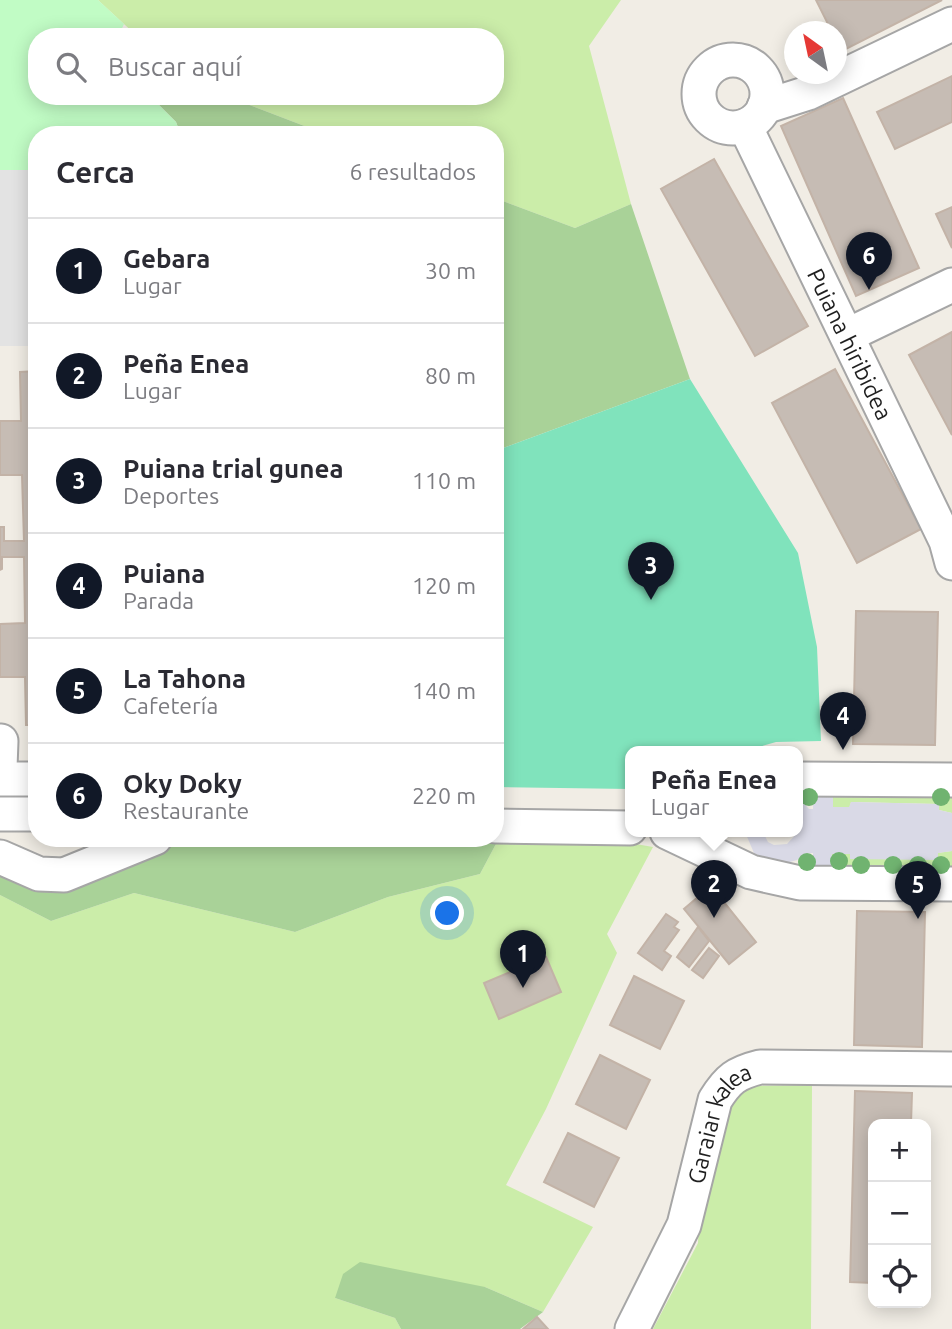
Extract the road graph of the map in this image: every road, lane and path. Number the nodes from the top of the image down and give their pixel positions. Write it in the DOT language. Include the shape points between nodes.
graph roads {
  1 [pos="952,24"];
  2 [pos="952,285"];
  3 [pos="848,335"];
  4 [pos="951,554"];
  5 [pos="0,779"];
  6 [pos="28,779"];
  7 [pos="803,779"];
  8 [pos="952,780"];
  9 [pos="0,814"];
  10 [pos="28,814"];
  11 [pos="504,826"];
  12 [pos="625,828"];
  13 [pos="0,832"];
  14 [pos="678,837"];
  15 [pos="730,837"];
  16 [pos="103,847"];
  17 [pos="131,847"];
  18 [pos="10,862"];
  19 [pos="744,868"];
  20 [pos="76,872"];
  21 [pos="944,889"];
  22 [pos="952,1069"];
  23 [pos="632,1329"];
  1 -- 3 [label="street, Puiana hiribidea" via="755,117"];
  2 -- 3 [label="street"];
  3 -- 4 [label="street, Puiana hiribidea"];
  5 -- 6 [label="street"];
  7 -- 8 [label="street"];
  9 -- 10 [label="street"];
  11 -- 12 [label="street"];
  13 -- 18 [label="street"];
  14 -- 19 [label="street"];
  15 -- 19 [label="street"];
  16 -- 20 [label="street"];
  17 -- 20 [label="street"];
  18 -- 20 [label="street" via="52,876"];
  19 -- 21 [label="street" via="800,883"];
  22 -- 23 [label="street, Garaiar kalea" via="760,1068 737,1074 715,1100 684,1226"];
}
